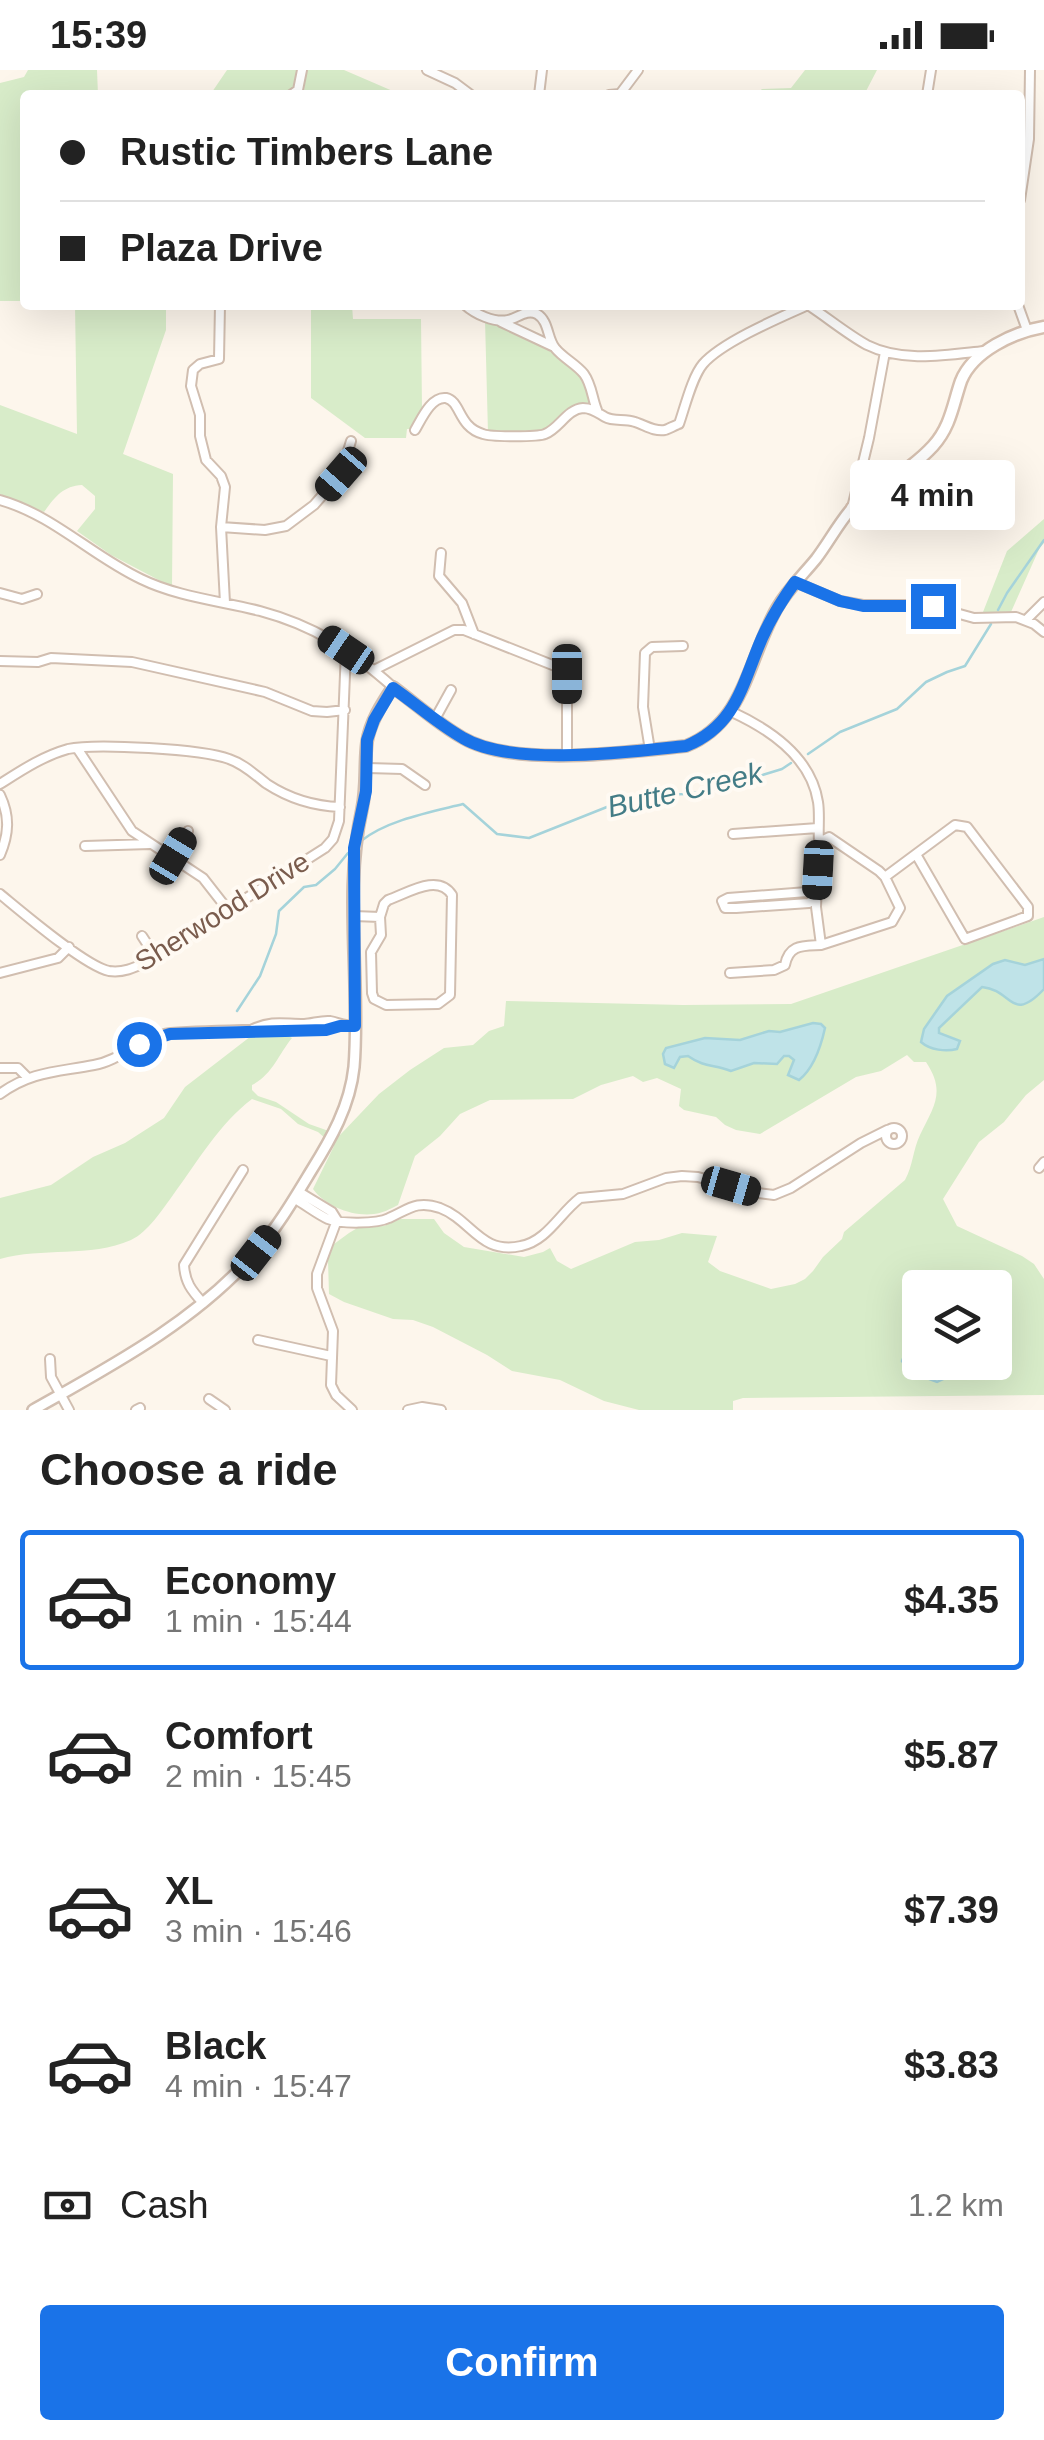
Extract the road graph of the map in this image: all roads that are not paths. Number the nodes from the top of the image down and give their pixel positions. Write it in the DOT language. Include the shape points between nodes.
graph roads {
  1 [pos="427,70"];
  2 [pos="462,70"];
  3 [pos="1030,70"];
  4 [pos="455,83"];
  5 [pos="464,90"];
  6 [pos="1025,166"];
  7 [pos="220,310"];
  8 [pos="471,310"];
  9 [pos="797,310"];
  10 [pos="816,310"];
  11 [pos="1020,310"];
  12 [pos="497,320"];
  13 [pos="1044,327"];
  14 [pos="1027,330"];
  15 [pos="552,346"];
  16 [pos="988,350"];
  17 [pos="885,352"];
  18 [pos="598,413"];
  19 [pos="414,430"];
  20 [pos="352,441"];
  21 [pos="0,500"];
  22 [pos="852,508"];
  23 [pos="221,528"];
  24 [pos="441,552"];
  25 [pos="795,582"];
  26 [pos="0,593"];
  27 [pos="36,594"];
  28 [pos="1044,602"];
  29 [pos="224,604"];
  30 [pos="1026,620"];
  31 [pos="1044,632"];
  32 [pos="474,634"];
  33 [pos="683,646"];
  34 [pos="346,650"];
  35 [pos="0,661"];
  36 [pos="374,670"];
  37 [pos="393,688"];
  38 [pos="451,690"];
  39 [pos="345,710"];
  40 [pos="732,712"];
  41 [pos="436,719"];
  42 [pos="77,748"];
  43 [pos="650,750"];
  44 [pos="567,754"];
  45 [pos="368,768"];
  46 [pos="0,784"];
  47 [pos="425,785"];
  48 [pos="0,796"];
  49 [pos="340,807"];
  50 [pos="818,828"];
  51 [pos="188,830"];
  52 [pos="734,834"];
  53 [pos="819,842"];
  54 [pos="150,844"];
  55 [pos="85,846"];
  56 [pos="0,855"];
  57 [pos="173,856"];
  58 [pos="917,856"];
  59 [pos="885,877"];
  60 [pos="0,894"];
  61 [pos="816,897"];
  62 [pos="228,910"];
  63 [pos="354,916"];
  64 [pos="380,917"];
  65 [pos="142,936"];
  66 [pos="821,945"];
  67 [pos="70,947"];
  68 [pos="156,956"];
  69 [pos="0,973"];
  70 [pos="730,973"];
  71 [pos="355,1026"];
  72 [pos="0,1068"];
  73 [pos="28,1078"];
  74 [pos="0,1094"];
  75 [pos="887,1130"];
  76 [pos="243,1170"];
  77 [pos="297,1195"];
  78 [pos="337,1220"];
  79 [pos="203,1302"];
  80 [pos="258,1340"];
  81 [pos="332,1356"];
  82 [pos="50,1358"];
  83 [pos="60,1395"];
  84 [pos="209,1399"];
  85 [pos="33,1410"];
  86 [pos="69,1410"];
  87 [pos="225,1410"];
  88 [pos="352,1410"];
  89 [pos="408,1410"];
  90 [pos="441,1410"];
  1 -- 4 [label="street"];
  2 -- 4 [label="street"];
  3 -- 6 [label="street"];
  4 -- 5 [label="street"];
  7 -- 23 [label="street" via="219,359 193,370 192,386 206,460 225,487"];
  8 -- 12 [label="street"];
  9 -- 18 [label="street" via="700,367 679,424 650,428"];
  10 -- 17 [label="street"];
  11 -- 14 [label="street"];
  12 -- 15 [label="street"];
  12 -- 15 [label="street" via="534,312"];
  13 -- 14 [label="main road"];
  14 -- 16 [label="main road"];
  15 -- 18 [label="street" via="584,373"];
  16 -- 17 [label="street"];
  16 -- 22 [label="main road" via="971,364 936,442"];
  17 -- 22 [label="street"];
  18 -- 19 [label="street" via="582,408 545,434 498,436 469,428 448,398 430,406"];
  20 -- 23 [label="street" via="341,474 286,526"];
  21 -- 29 [label="street" via="47,520 138,578"];
  22 -- 25 [label="street"];
  23 -- 29 [label="street"];
  24 -- 32 [label="street" via="439,576 462,603"];
  25 -- 30 [label="street" via="863,606 927,605 974,618"];
  25 -- 40 [label="street" via="764,633"];
  26 -- 27 [label="street" via="22,599"];
  28 -- 30 [label="street"];
  29 -- 34 [label="street" via="302,625"];
  30 -- 31 [label="street"];
  32 -- 36 [label="street" via="454,630"];
  32 -- 44 [label="street" via="567,674"];
  33 -- 43 [label="street" via="652,646 645,653"];
  34 -- 36 [label="street"];
  34 -- 39 [label="street, Sherwood Drive"];
  35 -- 39 [label="street" via="132,662 265,692 312,711"];
  36 -- 37 [label="street"];
  37 -- 41 [label="street"];
  37 -- 45 [label="street" via="367,740"];
  38 -- 41 [label="street"];
  39 -- 49 [label="street, Sherwood Drive"];
  40 -- 43 [label="street" via="702,739"];
  40 -- 50 [label="street" via="786,745 818,800"];
  41 -- 44 [label="street" via="465,740 507,754"];
  42 -- 46 [label="street"];
  42 -- 49 [label="street" via="228,758 288,796"];
  42 -- 54 [label="street" via="132,831"];
  43 -- 44 [label="street"];
  45 -- 47 [label="street" via="402,769"];
  45 -- 63 [label="street" via="354,848"];
  48 -- 56 [label="street" via="8,820"];
  49 -- 62 [label="street, Sherwood Drive" via="338,829 325,848"];
  50 -- 52 [label="street"];
  50 -- 53 [label="street"];
  51 -- 57 [label="street"];
  53 -- 59 [label="street" via="829,838"];
  53 -- 61 [label="street"];
  54 -- 55 [label="street"];
  54 -- 57 [label="street"];
  57 -- 62 [label="street" via="203,878"];
  58 -- 58 [label="street" via="954,825 967,826 1028,916 965,939"];
  58 -- 59 [label="street"];
  59 -- 66 [label="street" via="900,908 892,922"];
  60 -- 67 [label="street, Sherwood Drive"];
  61 -- 61 [label="street" via="807,892 722,901 736,908 810,903"];
  61 -- 66 [label="street"];
  62 -- 68 [label="street, Sherwood Drive"];
  63 -- 64 [label="street"];
  63 -- 71 [label="street"];
  64 -- 64 [label="street" via="372,952 374,1000 386,1006 446,1001 448,888 433,884 388,900"];
  65 -- 68 [label="street"];
  66 -- 70 [label="street" via="796,946 774,970"];
  67 -- 68 [label="street, Sherwood Drive" via="109,970 126,971"];
  67 -- 69 [label="street" via="58,958"];
  71 -- 73 [label="street" via="268,1023 249,1031 162,1035 110,1062"];
  71 -- 77 [label="street" via="344,1112"];
  72 -- 73 [label="street" via="18,1068"];
  73 -- 74 [label="street"];
  75 -- 78 [label="street" via="774,1195 682,1176 623,1194 580,1198 526,1246 490,1244 438,1208 414,1205 381,1220"];
  76 -- 79 [label="street" via="184,1265 185,1280"];
  77 -- 78 [label="street"];
  77 -- 79 [label="street" via="256,1253"];
  78 -- 81 [label="street" via="317,1274"];
  79 -- 83 [label="street"];
  80 -- 81 [label="street"];
  81 -- 88 [label="street" via="332,1385"];
  82 -- 83 [label="street"];
  83 -- 85 [label="street"];
  83 -- 86 [label="street"];
  84 -- 87 [label="street"];
  89 -- 90 [label="street"];
}
